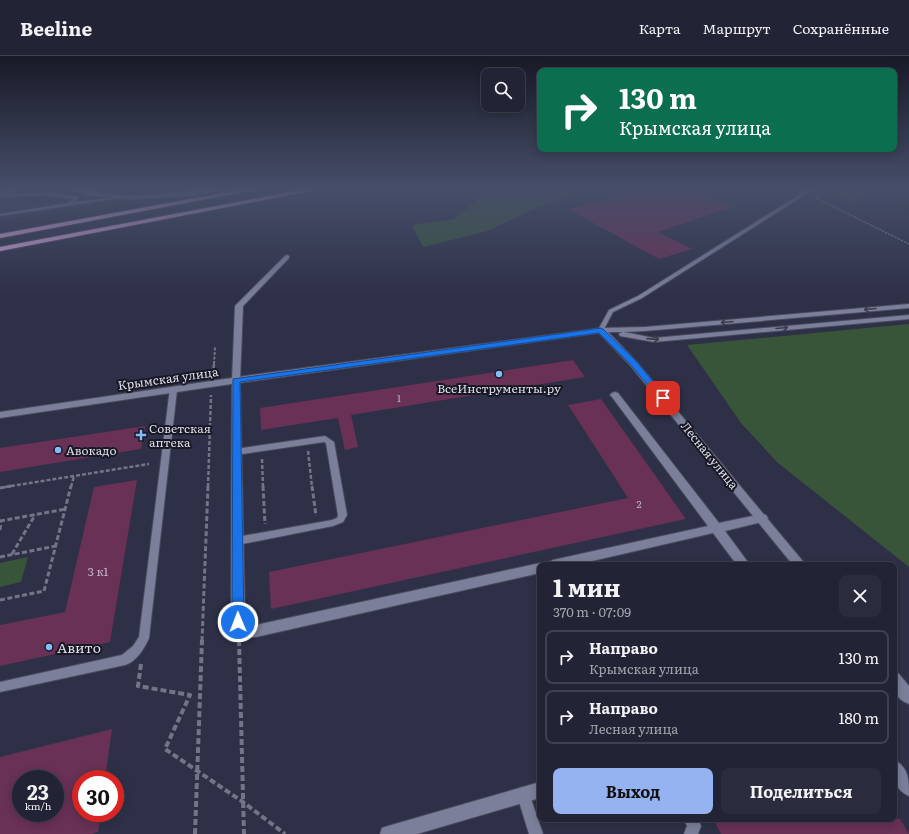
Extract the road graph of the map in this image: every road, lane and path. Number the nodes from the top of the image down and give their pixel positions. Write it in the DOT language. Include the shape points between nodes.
graph roads {
  1 [pos="64,224"];
  2 [pos="131,224"];
  3 [pos="757,224"];
  4 [pos="870,224"];
  5 [pos="0,236"];
  6 [pos="909,244"];
  7 [pos="0,249"];
  8 [pos="287,257"];
  9 [pos="909,306"];
  10 [pos="909,317"];
  11 [pos="601,330"];
  12 [pos="215,347"];
  13 [pos="236,381"];
  14 [pos="212,384"];
  15 [pos="173,390"];
  16 [pos="615,395"];
  17 [pos="0,415"];
  18 [pos="306,441"];
  19 [pos="261,449"];
  20 [pos="236,452"];
  21 [pos="149,464"];
  22 [pos="74,476"];
  23 [pos="1,488"];
  24 [pos="0,492"];
  25 [pos="66,509"];
  26 [pos="35,514"];
  27 [pos="762,518"];
  28 [pos="1,521"];
  29 [pos="318,526"];
  30 [pos="716,528"];
  31 [pos="0,530"];
  32 [pos="265,536"];
  33 [pos="237,541"];
  34 [pos="56,546"];
  35 [pos="12,554"];
  36 [pos="0,557"];
  37 [pos="566,562"];
  38 [pos="742,562"];
  39 [pos="798,562"];
  40 [pos="537,569"];
  41 [pos="0,600"];
  42 [pos="238,622"];
  43 [pos="138,650"];
  44 [pos="897,683"];
  45 [pos="0,688"];
  46 [pos="909,697"];
  47 [pos="198,771"];
  48 [pos="897,772"];
  49 [pos="909,788"];
  50 [pos="537,791"];
  51 [pos="523,795"];
  52 [pos="243,802"];
  53 [pos="692,822"];
  54 [pos="195,834"];
  55 [pos="244,834"];
  56 [pos="285,834"];
  57 [pos="388,834"];
  58 [pos="536,834"];
  59 [pos="692,834"];
  1 -- 5 [label="highway"];
  2 -- 7 [label="highway"];
  3 -- 11 [label="lane" via="640,297 611,311"];
  4 -- 6 [label="path"];
  8 -- 13 [label="street" via="239,306"];
  9 -- 11 [label="street, one-way" via="645,329"];
  11 -- 10 [label="street, one-way" via="654,340"];
  11 -- 13 [label="street, Крымская улица"];
  11 -- 27 [label="street, Лесная улица" via="633,362"];
  12 -- 14 [label="path"];
  13 -- 14 [label="street, Крымская улица"];
  13 -- 20 [label="street"];
  14 -- 15 [label="street, Крымская улица"];
  14 -- 47 [label="path"];
  15 -- 17 [label="street, Крымская улица"];
  15 -- 43 [label="lane" via="144,638"];
  16 -- 30 [label="street"];
  18 -- 19 [label="lane"];
  18 -- 29 [label="path"];
  18 -- 29 [label="lane" via="325,439 330,442 343,514 340,520"];
  19 -- 20 [label="lane"];
  19 -- 32 [label="path"];
  20 -- 33 [label="street"];
  21 -- 22 [label="path"];
  22 -- 23 [label="path"];
  22 -- 25 [label="path"];
  23 -- 24 [label="path"];
  25 -- 26 [label="path"];
  25 -- 34 [label="path"];
  26 -- 28 [label="path"];
  26 -- 35 [label="path"];
  27 -- 30 [label="street"];
  27 -- 39 [label="street, Лесная улица"];
  28 -- 31 [label="path"];
  29 -- 32 [label="lane"];
  30 -- 37 [label="street"];
  30 -- 38 [label="street"];
  32 -- 33 [label="lane"];
  33 -- 42 [label="street"];
  34 -- 35 [label="path"];
  34 -- 41 [label="path" via="44,591"];
  35 -- 36 [label="path"];
  40 -- 42 [label="street" via="256,631 248,632 241,628"];
  42 -- 52 [label="path"];
  43 -- 45 [label="lane" via="125,660"];
  43 -- 47 [label="path" via="141,660 138,686 190,695 165,749"];
  44 -- 46 [label="street"];
  47 -- 52 [label="path"];
  47 -- 54 [label="path"];
  48 -- 49 [label="street"];
  50 -- 51 [label="street"];
  51 -- 57 [label="street"];
  51 -- 58 [label="lane"];
  52 -- 55 [label="path"];
  52 -- 56 [label="path"];
  53 -- 59 [label="lane"];
}
